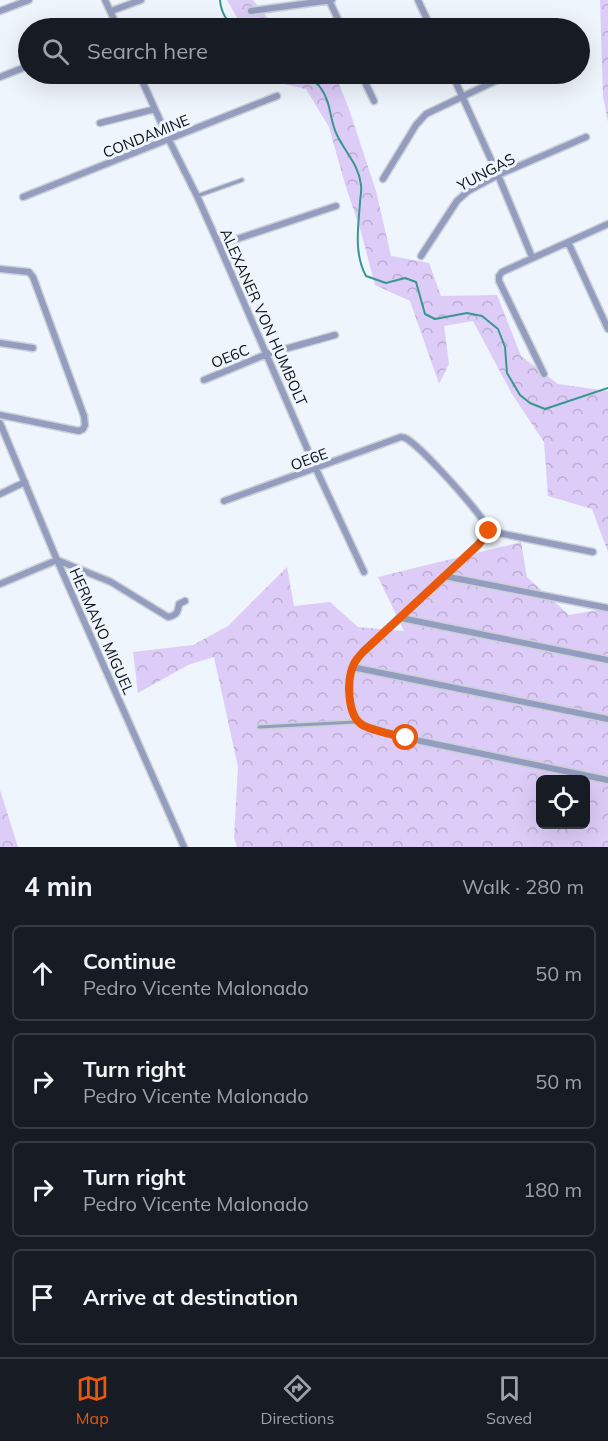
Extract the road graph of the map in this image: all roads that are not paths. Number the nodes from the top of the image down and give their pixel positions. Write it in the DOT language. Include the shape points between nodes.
graph roads {
  1 [pos="29,0"];
  2 [pos="105,0"];
  3 [pos="141,0"];
  4 [pos="331,0"];
  5 [pos="418,0"];
  6 [pos="0,11"];
  7 [pos="111,11"];
  8 [pos="251,11"];
  9 [pos="114,18"];
  10 [pos="338,18"];
  11 [pos="426,18"];
  12 [pos="18,70"];
  13 [pos="0,77"];
  14 [pos="144,84"];
  15 [pos="366,84"];
  16 [pos="457,84"];
  17 [pos="488,84"];
  18 [pos="277,96"];
  19 [pos="462,96"];
  20 [pos="374,101"];
  21 [pos="155,109"];
  22 [pos="100,123"];
  23 [pos="586,138"];
  24 [pos="169,140"];
  25 [pos="498,176"];
  26 [pos="383,179"];
  27 [pos="242,180"];
  28 [pos="197,196"];
  29 [pos="23,198"];
  30 [pos="336,206"];
  31 [pos="608,224"];
  32 [pos="568,242"];
  33 [pos="219,244"];
  34 [pos="421,256"];
  35 [pos="532,257"];
  36 [pos="0,269"];
  37 [pos="608,329"];
  38 [pos="335,335"];
  39 [pos="0,343"];
  40 [pos="33,348"];
  41 [pos="267,354"];
  42 [pos="544,374"];
  43 [pos="204,380"];
  44 [pos="0,415"];
  45 [pos="0,423"];
  46 [pos="2,434"];
  47 [pos="316,469"];
  48 [pos="25,482"];
  49 [pos="0,494"];
  50 [pos="224,501"];
  51 [pos="489,531"];
  52 [pos="593,552"];
  53 [pos="57,560"];
  54 [pos="364,572"];
  55 [pos="444,576"];
  56 [pos="0,584"];
  57 [pos="185,601"];
  58 [pos="608,608"];
  59 [pos="401,618"];
  60 [pos="608,660"];
  61 [pos="352,667"];
  62 [pos="608,719"];
  63 [pos="358,722"];
  64 [pos="259,727"];
  65 [pos="608,780"];
  66 [pos="184,847"];
  1 -- 6 [label="street"];
  2 -- 7 [label="street"];
  3 -- 7 [label="street"];
  4 -- 8 [label="street"];
  4 -- 10 [label="street"];
  5 -- 11 [label="street"];
  7 -- 9 [label="street"];
  12 -- 13 [label="street"];
  14 -- 21 [label="street, ALEXANER VON HUMBOLT"];
  15 -- 20 [label="street"];
  16 -- 19 [label="street"];
  17 -- 19 [label="street"];
  18 -- 24 [label="street, CONDAMINE"];
  19 -- 25 [label="street"];
  19 -- 26 [label="street" via="426,114 416,124"];
  21 -- 22 [label="street"];
  21 -- 24 [label="street, ALEXANER VON HUMBOLT"];
  23 -- 25 [label="street, YUNGAS"];
  24 -- 28 [label="street, ALEXANER VON HUMBOLT"];
  24 -- 29 [label="street, CONDAMINE"];
  25 -- 34 [label="street, YUNGAS" via="457,201"];
  25 -- 35 [label="street"];
  27 -- 28 [label="lane"];
  28 -- 33 [label="street, ALEXANER VON HUMBOLT"];
  30 -- 33 [label="street"];
  31 -- 32 [label="street"];
  32 -- 35 [label="street"];
  32 -- 37 [label="street"];
  33 -- 41 [label="street, ALEXANER VON HUMBOLT"];
  35 -- 42 [label="street" via="502,272 499,281"];
  36 -- 44 [label="street" via="29,272 33,277 85,425 79,430"];
  38 -- 41 [label="street, OE6C"];
  39 -- 40 [label="street"];
  41 -- 43 [label="street, OE6C"];
  41 -- 47 [label="street, ALEXANER VON HUMBOLT"];
  45 -- 46 [label="street, HERMANO MIGUEL"];
  46 -- 48 [label="street, HERMANO MIGUEL"];
  47 -- 50 [label="street, OE6E"];
  47 -- 51 [label="street, OE6E" via="406,438 471,504"];
  47 -- 54 [label="street, ALEXANER VON HUMBOLT"];
  48 -- 49 [label="street"];
  48 -- 53 [label="street, HERMANO MIGUEL"];
  51 -- 52 [label="street"];
  51 -- 55 [label="street"];
  53 -- 56 [label="street"];
  53 -- 57 [label="street" via="111,582 168,617 174,616 179,604"];
  53 -- 66 [label="street, HERMANO MIGUEL"];
  55 -- 58 [label="street"];
  55 -- 59 [label="street"];
  59 -- 60 [label="street"];
  59 -- 61 [label="street"];
  61 -- 62 [label="street"];
  61 -- 63 [label="street" via="348,689"];
  63 -- 64 [label="lane"];
  63 -- 65 [label="street" via="406,738"];
}
